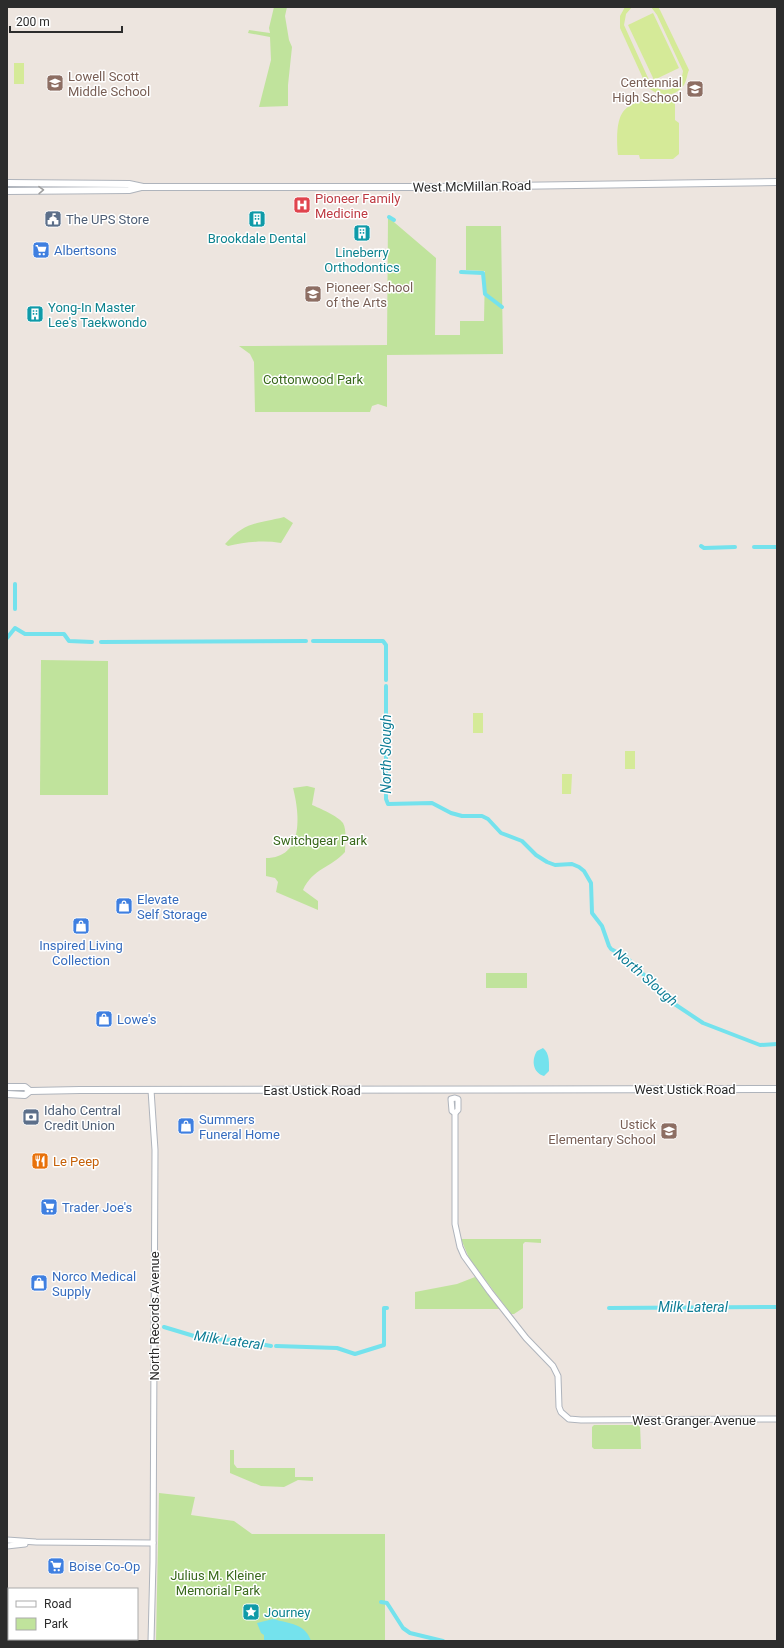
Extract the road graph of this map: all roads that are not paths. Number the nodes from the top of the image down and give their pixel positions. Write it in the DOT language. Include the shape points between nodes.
graph roads {
  1 [pos="777,182"];
  2 [pos="7,183"];
  3 [pos="97,184"];
  4 [pos="143,187"];
  5 [pos="129,190"];
  6 [pos="7,191"];
  7 [pos="7,1087"];
  8 [pos="594,1089"];
  9 [pos="777,1089"];
  10 [pos="151,1090"];
  11 [pos="30,1091"];
  12 [pos="7,1094"];
  13 [pos="455,1113"];
  14 [pos="777,1420"];
  15 [pos="7,1540"];
  16 [pos="36,1542"];
  17 [pos="154,1543"];
  18 [pos="7,1546"];
  19 [pos="151,1641"];
  1 -- 4 [label="main road, West McMillan Road" via="441,187"];
  2 -- 3 [label="main road, West McMillan Road"];
  3 -- 4 [label="main road, West McMillan Road" via="129,184"];
  3 -- 5 [label="main road" via="100,187 120,187"];
  4 -- 5 [label="main road, West McMillan Road"];
  6 -- 5 [label="main road, West McMillan Road, one-way"];
  7 -- 11 [label="main road, East Ustick Road" via="25,1087"];
  8 -- 9 [label="main road, West Ustick Road"];
  8 -- 10 [label="main road, East Ustick Road"];
  10 -- 11 [label="main road, East Ustick Road"];
  10 -- 17 [label="street, North Records Avenue" via="155,1130"];
  11 -- 12 [label="main road, East Ustick Road" via="26,1094"];
  13 -- 14 [label="street, West Granger Avenue" via="455,1224 460,1247 490,1292 526,1338 553,1366 558,1376 559,1407 565,1417 574,1420"];
  15 -- 16 [label="street"];
  16 -- 17 [label="street"];
  16 -- 18 [label="street"];
  17 -- 19 [label="street, North Records Avenue"];
}
